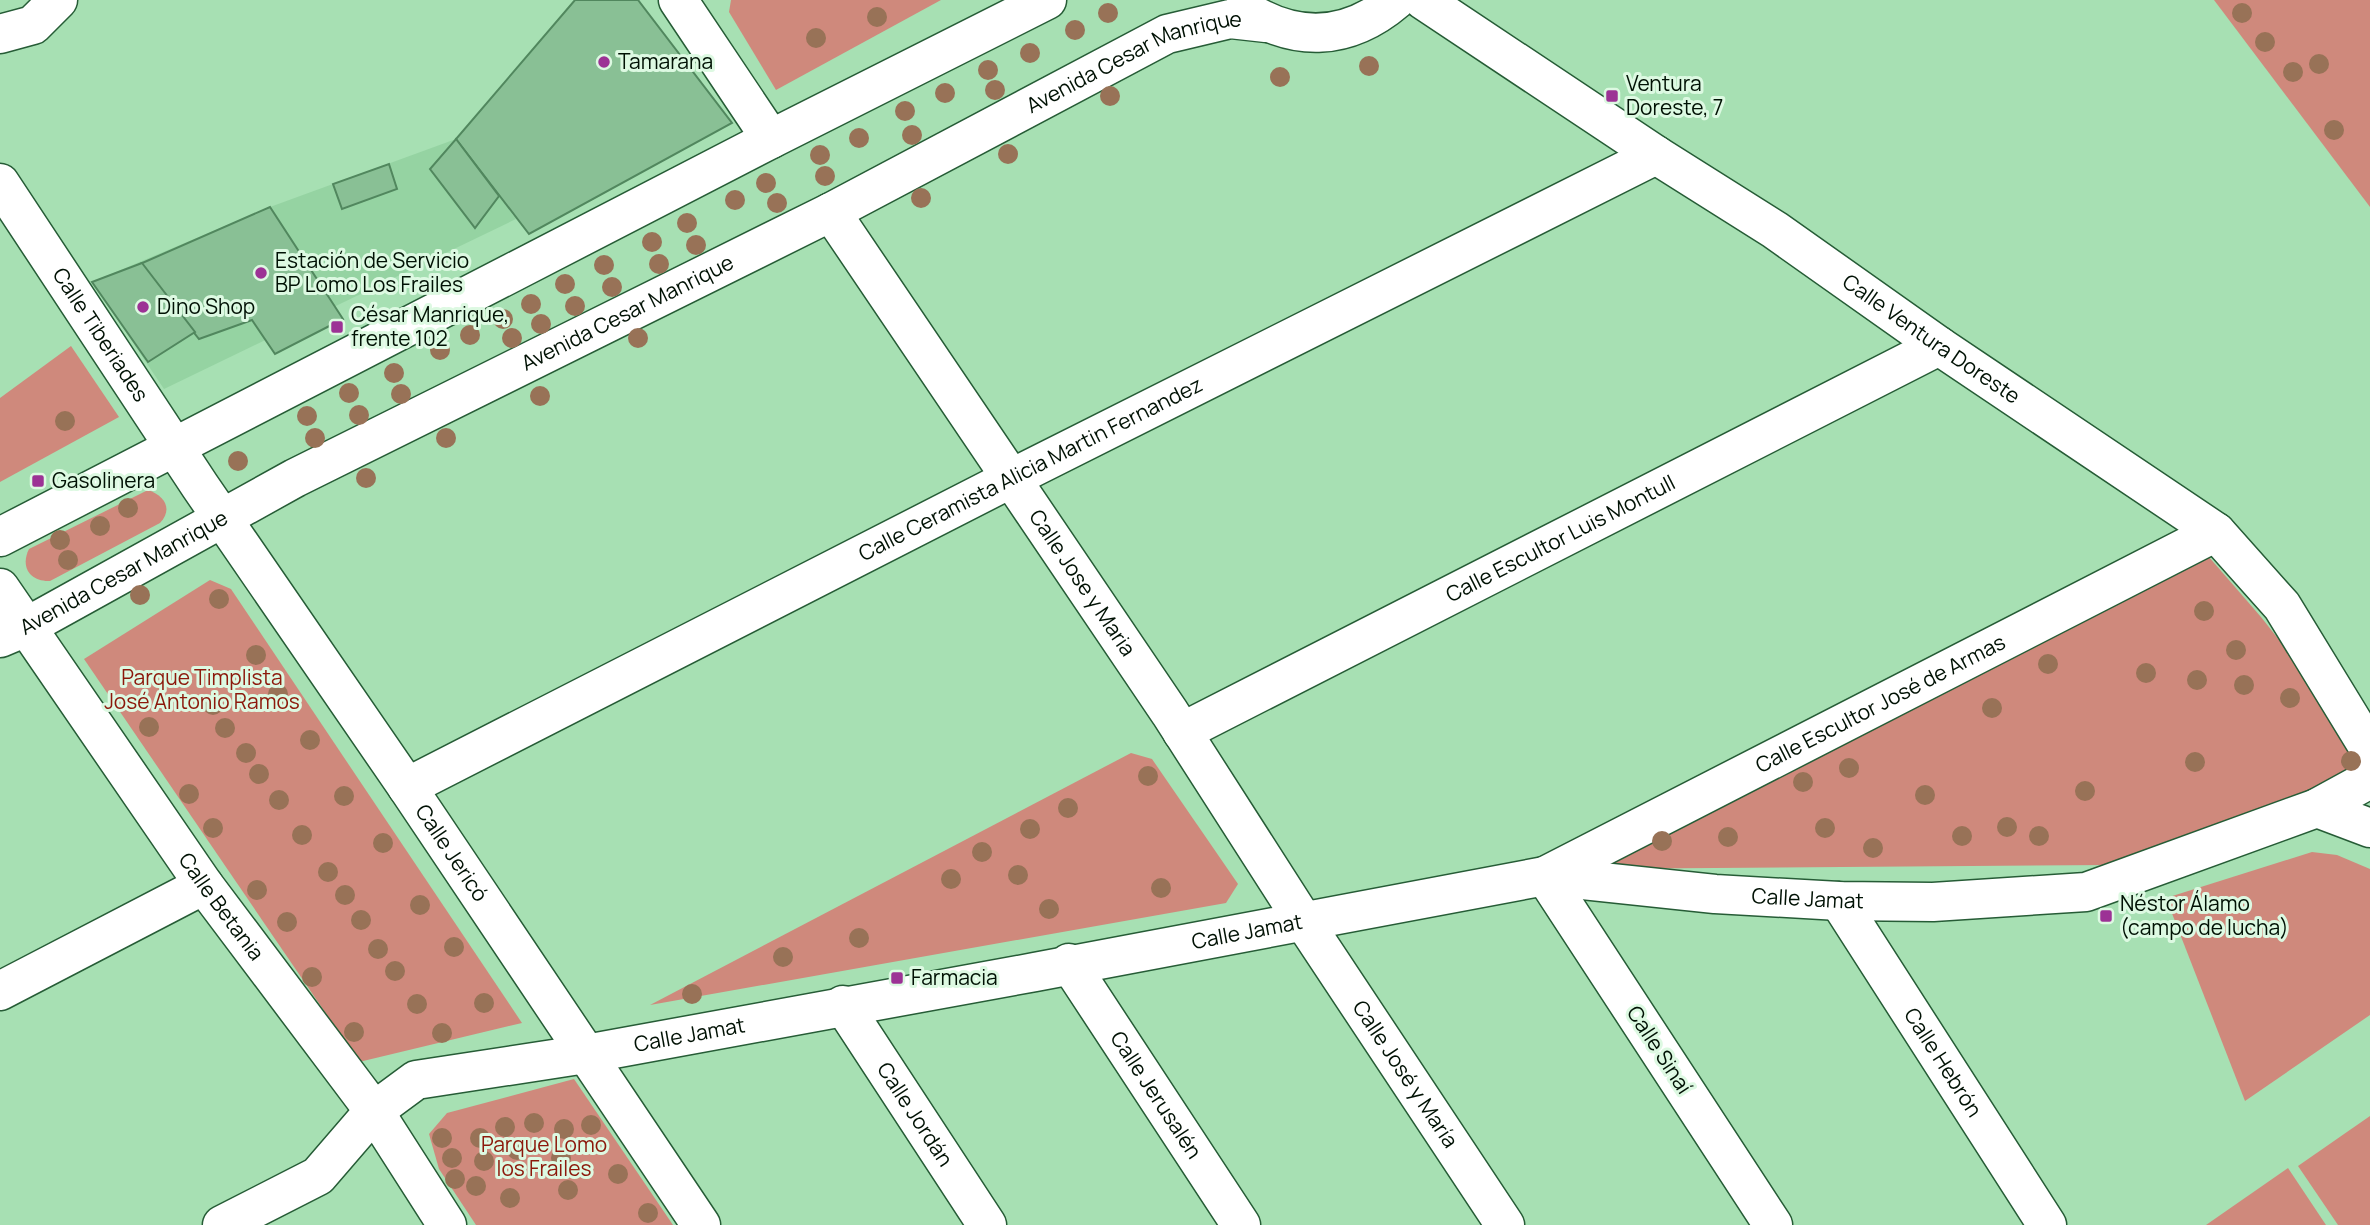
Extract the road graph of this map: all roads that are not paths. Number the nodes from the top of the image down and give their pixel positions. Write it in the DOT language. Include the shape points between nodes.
graph roads {
  1 [pos="58,0"];
  2 [pos="678,0"];
  3 [pos="1047,0"];
  4 [pos="1231,0"];
  5 [pos="1396,0"];
  6 [pos="1423,0"];
  7 [pos="1266,23"];
  8 [pos="0,34"];
  9 [pos="771,139"];
  10 [pos="1656,155"];
  11 [pos="0,183"];
  12 [pos="831,212"];
  13 [pos="1939,346"];
  14 [pos="175,448"];
  15 [pos="1012,478"];
  16 [pos="200,486"];
  17 [pos="221,518"];
  18 [pos="2216,532"];
  19 [pos="0,537"];
  20 [pos="0,588"];
  21 [pos="13,633"];
  22 [pos="1182,732"];
  23 [pos="2370,750"];
  24 [pos="2370,779"];
  25 [pos="407,787"];
  26 [pos="2317,808"];
  27 [pos="2370,828"];
  28 [pos="1545,876"];
  29 [pos="204,886"];
  30 [pos="1839,901"];
  31 [pos="1304,922"];
  32 [pos="1069,964"];
  33 [pos="0,991"];
  34 [pos="843,1005"];
  35 [pos="586,1054"];
  36 [pos="374,1111"];
  37 [pos="222,1225"];
  38 [pos="447,1225"];
  39 [pos="701,1225"];
  40 [pos="987,1225"];
  41 [pos="1241,1225"];
  42 [pos="1505,1225"];
  43 [pos="1773,1225"];
  44 [pos="2046,1225"];
  1 -- 8 [label="street" via="33,25"];
  2 -- 9 [label="street"];
  3 -- 9 [label="street"];
  4 -- 7 [label="street"];
  5 -- 7 [label="street" via="1377,16 1342,31 1303,33"];
  6 -- 10 [label="street, Calle Ventura Doreste"];
  7 -- 12 [label="street, Avenida Cesar Manrique" via="1230,19 1167,34"];
  9 -- 14 [label="street"];
  10 -- 13 [label="street, Calle Ventura Doreste" via="1775,230"];
  10 -- 15 [label="street, Calle Ceramista Alicia Martin Fernandez"];
  11 -- 14 [label="street, Calle Tiberiades"];
  12 -- 15 [label="street, Calle Jose y Maria"];
  12 -- 17 [label="street, Avenida Cesar Manrique"];
  13 -- 18 [label="street, Calle Ventura Doreste"];
  13 -- 22 [label="street, Calle Escultor Luis Montull"];
  14 -- 16 [label="street, Calle Tiberiades"];
  14 -- 19 [label="street"];
  15 -- 22 [label="street, Calle Jose y Maria"];
  15 -- 25 [label="street, Calle Ceramista Alicia Martin Fernandez"];
  16 -- 17 [label="street, Calle Jericó"];
  17 -- 21 [label="street, Avenida Cesar Manrique"];
  17 -- 25 [label="street, Calle Jericó"];
  18 -- 23 [label="street, Calle Ventura Doreste" via="2282,606"];
  18 -- 28 [label="street, Calle Escultor José de Armas"];
  20 -- 21 [label="street, Calle Betania"];
  21 -- 29 [label="street, Calle Betania"];
  22 -- 31 [label="street, Calle Jose y Maria"];
  24 -- 26 [label="street, Calle Jamat"];
  25 -- 35 [label="street, Calle Jericó"];
  26 -- 27 [label="street"];
  26 -- 30 [label="street, Calle Jamat" via="2087,892 1933,902"];
  28 -- 30 [label="street, Calle Jamat" via="1715,894"];
  28 -- 31 [label="street, Calle Jamat"];
  28 -- 43 [label="street, Calle Sinaí"];
  29 -- 33 [label="street"];
  29 -- 36 [label="street, Calle Betania"];
  30 -- 44 [label="street, Calle Hebrón"];
  31 -- 32 [label="street, Calle Jamat"];
  31 -- 42 [label="street, Calle José y María"];
  32 -- 34 [label="street, Calle Jamat"];
  32 -- 41 [label="street, Calle Jerusalén"];
  34 -- 35 [label="street, Calle Jamat"];
  34 -- 40 [label="street, Calle Jordán"];
  35 -- 36 [label="street, Calle Jamat" via="416,1080"];
  35 -- 39 [label="street, Calle Jericó"];
  36 -- 37 [label="street, Calle Jamat" via="318,1176"];
  36 -- 38 [label="street, Calle Betania"];
}
